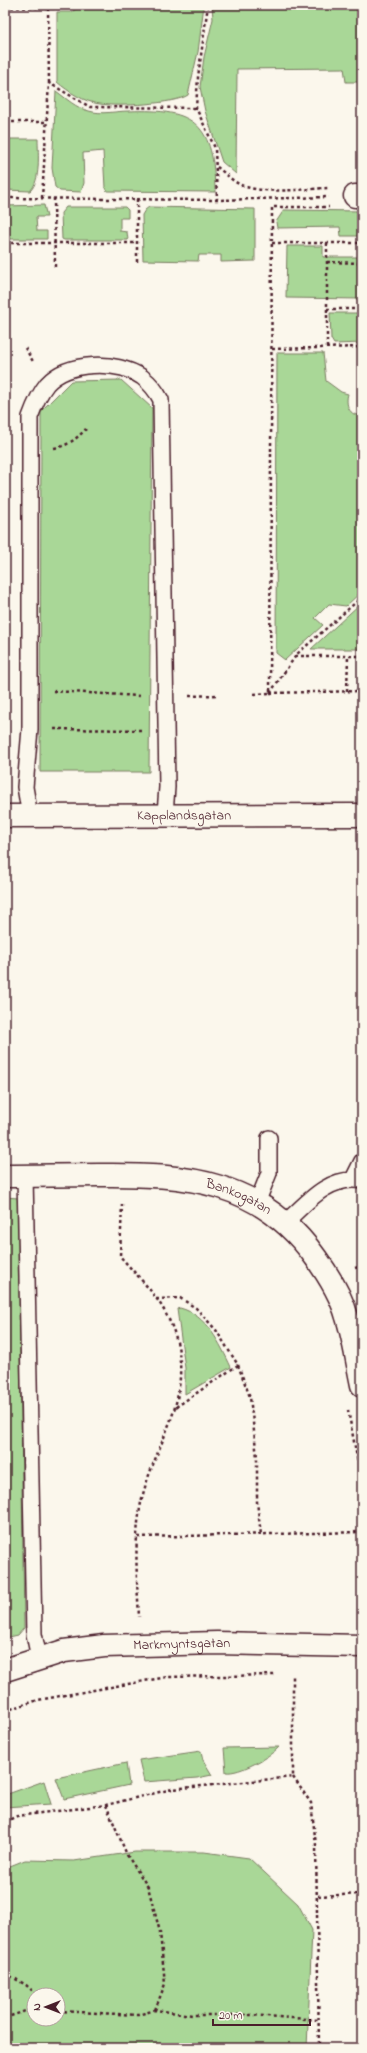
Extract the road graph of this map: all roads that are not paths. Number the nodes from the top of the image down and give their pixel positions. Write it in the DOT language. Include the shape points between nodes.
graph roads {
  1 [pos="165,814"];
  2 [pos="362,815"];
  3 [pos="5,816"];
  4 [pos="30,816"];
  5 [pos="269,1138"];
  6 [pos="362,1162"];
  7 [pos="15,1176"];
  8 [pos="357,1180"];
  9 [pos="257,1203"];
  10 [pos="285,1223"];
  11 [pos="362,1385"];
  12 [pos="362,1646"];
  13 [pos="39,1658"];
  14 [pos="5,1670"];
  1 -- 2 [label="street, Kapplandsgatan"];
  1 -- 4 [label="street, Kapplandsgatan"];
  1 -- 4 [label="lane" via="167,787 161,400 155,388 141,376 125,369 103,367 78,368 62,373 47,384 30,417 30,729 25,787"];
  3 -- 4 [label="street, Kapplandsgatan"];
  5 -- 9 [label="lane" via="269,1172"];
  6 -- 8 [label="lane"];
  7 -- 9 [label="street, Bankogatan" via="165,1176 222,1188"];
  7 -- 13 [label="lane" via="34,1634"];
  8 -- 10 [label="lane" via="328,1186"];
  9 -- 10 [label="street, Bankogatan"];
  10 -- 11 [label="street, Bankogatan" via="307,1246 332,1280 347,1316"];
  12 -- 13 [label="street, Markmyntsgatan" via="104,1646 64,1651"];
  13 -- 14 [label="street, Markmyntsgatan"];
}
